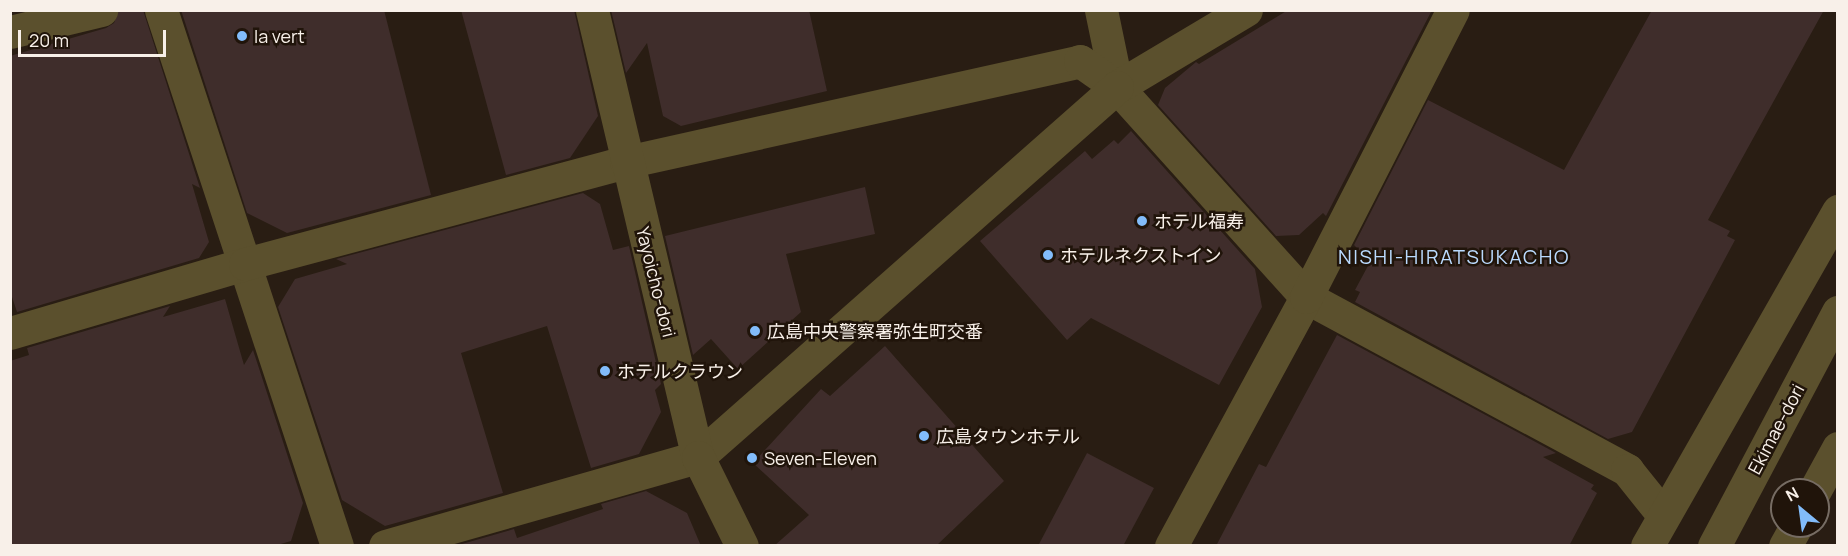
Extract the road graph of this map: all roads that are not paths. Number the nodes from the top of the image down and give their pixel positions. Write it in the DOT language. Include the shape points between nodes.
graph roads {
  1 [pos="101,10"];
  2 [pos="161,10"];
  3 [pos="592,10"];
  4 [pos="1101,10"];
  5 [pos="1246,10"];
  6 [pos="1453,10"];
  7 [pos="10,32"];
  8 [pos="1117,87"];
  9 [pos="626,162"];
  10 [pos="1838,211"];
  11 [pos="245,264"];
  12 [pos="1306,297"];
  13 [pos="1838,312"];
  14 [pos="10,333"];
  15 [pos="1838,448"];
  16 [pos="698,457"];
  17 [pos="1822,478"];
  18 [pos="1663,515"];
  19 [pos="337,546"];
  20 [pos="385,546"];
  21 [pos="742,546"];
  22 [pos="1171,546"];
  23 [pos="1647,546"];
  24 [pos="1714,546"];
  1 -- 7 [label="street"];
  2 -- 11 [label="street"];
  3 -- 9 [label="street, Yayoicho-dori"];
  4 -- 8 [label="street"];
  5 -- 8 [label="street"];
  6 -- 12 [label="street"];
  8 -- 9 [label="street" via="1080,61"];
  8 -- 12 [label="street"];
  8 -- 16 [label="street"];
  9 -- 11 [label="street"];
  9 -- 16 [label="street, Yayoicho-dori"];
  10 -- 18 [label="street"];
  11 -- 14 [label="street"];
  11 -- 19 [label="street"];
  12 -- 18 [label="street" via="1627,471"];
  12 -- 22 [label="street"];
  13 -- 24 [label="street, Ekimae-dori"];
  15 -- 17 [label="street"];
  16 -- 20 [label="street"];
  16 -- 21 [label="street, Yayoicho-dori"];
  18 -- 23 [label="street"];
}
